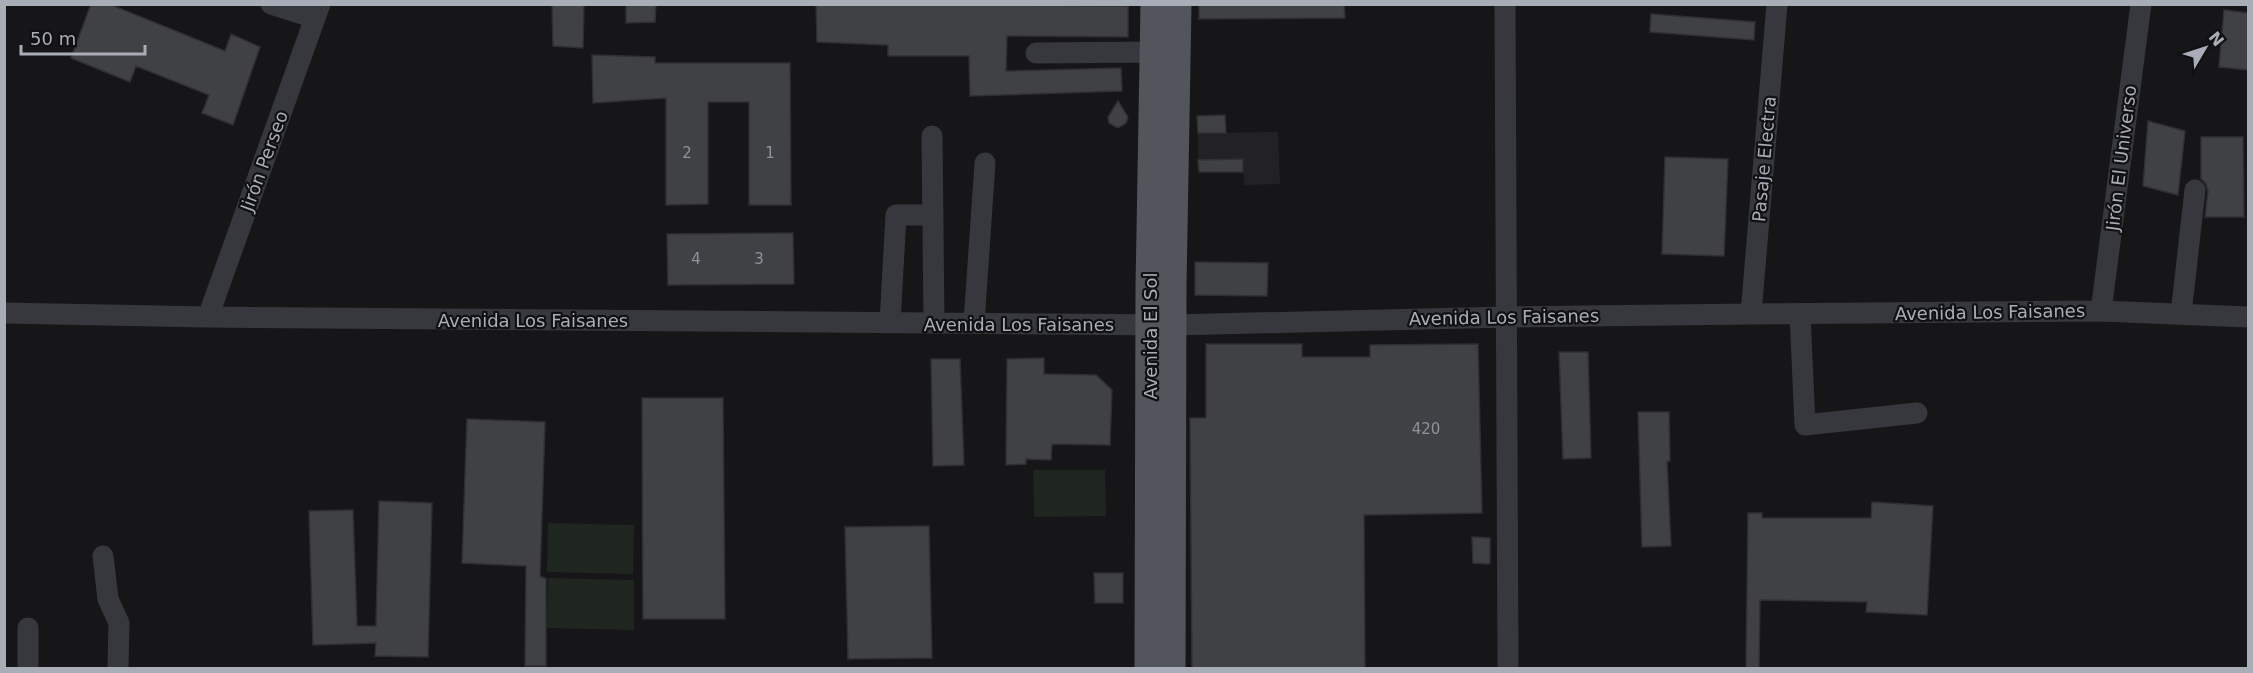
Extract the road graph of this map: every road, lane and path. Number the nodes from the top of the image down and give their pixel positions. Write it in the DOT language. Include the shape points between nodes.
graph roads {
  1 [pos="271,4"];
  2 [pos="1154,4"];
  3 [pos="1178,4"];
  4 [pos="1505,4"];
  5 [pos="1777,4"];
  6 [pos="2141,4"];
  7 [pos="318,11"];
  8 [pos="1153,52"];
  9 [pos="1036,53"];
  10 [pos="932,136"];
  11 [pos="985,163"];
  12 [pos="2195,190"];
  13 [pos="933,215"];
  14 [pos="2101,311"];
  15 [pos="4,313"];
  16 [pos="1751,314"];
  17 [pos="1800,314"];
  18 [pos="2181,314"];
  19 [pos="2248,316"];
  20 [pos="208,317"];
  21 [pos="1506,317"];
  22 [pos="890,323"];
  23 [pos="934,323"];
  24 [pos="974,323"];
  25 [pos="1161,325"];
  26 [pos="1917,413"];
  27 [pos="103,556"];
  28 [pos="28,628"];
  29 [pos="28,669"];
  30 [pos="118,669"];
  31 [pos="1148,669"];
  32 [pos="1172,669"];
  33 [pos="1508,669"];
  1 -- 7 [label="street"];
  2 -- 8 [label="main road, Avenida El Sol"];
  3 -- 25 [label="main road, Avenida El Sol"];
  4 -- 21 [label="street"];
  5 -- 16 [label="street, Pasaje Electra"];
  6 -- 14 [label="street, Jirón El Universo"];
  7 -- 20 [label="street, Jirón Perseo"];
  8 -- 9 [label="street"];
  8 -- 25 [label="main road, Avenida El Sol"];
  10 -- 13 [label="street"];
  11 -- 24 [label="street"];
  12 -- 18 [label="street"];
  13 -- 22 [label="street" via="896,215"];
  13 -- 23 [label="street"];
  14 -- 17 [label="street, Avenida Los Faisanes"];
  14 -- 18 [label="street, Avenida Los Faisanes"];
  15 -- 20 [label="street, Avenida Los Faisanes"];
  16 -- 17 [label="street, Avenida Los Faisanes"];
  16 -- 21 [label="street, Avenida Los Faisanes"];
  17 -- 26 [label="street" via="1805,425"];
  18 -- 19 [label="street, Avenida Los Faisanes"];
  20 -- 22 [label="street, Avenida Los Faisanes"];
  21 -- 25 [label="street, Avenida Los Faisanes"];
  21 -- 33 [label="street"];
  22 -- 23 [label="street, Avenida Los Faisanes"];
  23 -- 24 [label="street, Avenida Los Faisanes"];
  24 -- 25 [label="street, Avenida Los Faisanes"];
  25 -- 31 [label="main road, Avenida El Sol"];
  25 -- 32 [label="main road, Avenida El Sol"];
  27 -- 30 [label="street" via="108,599 119,623"];
  28 -- 29 [label="street"];
}
